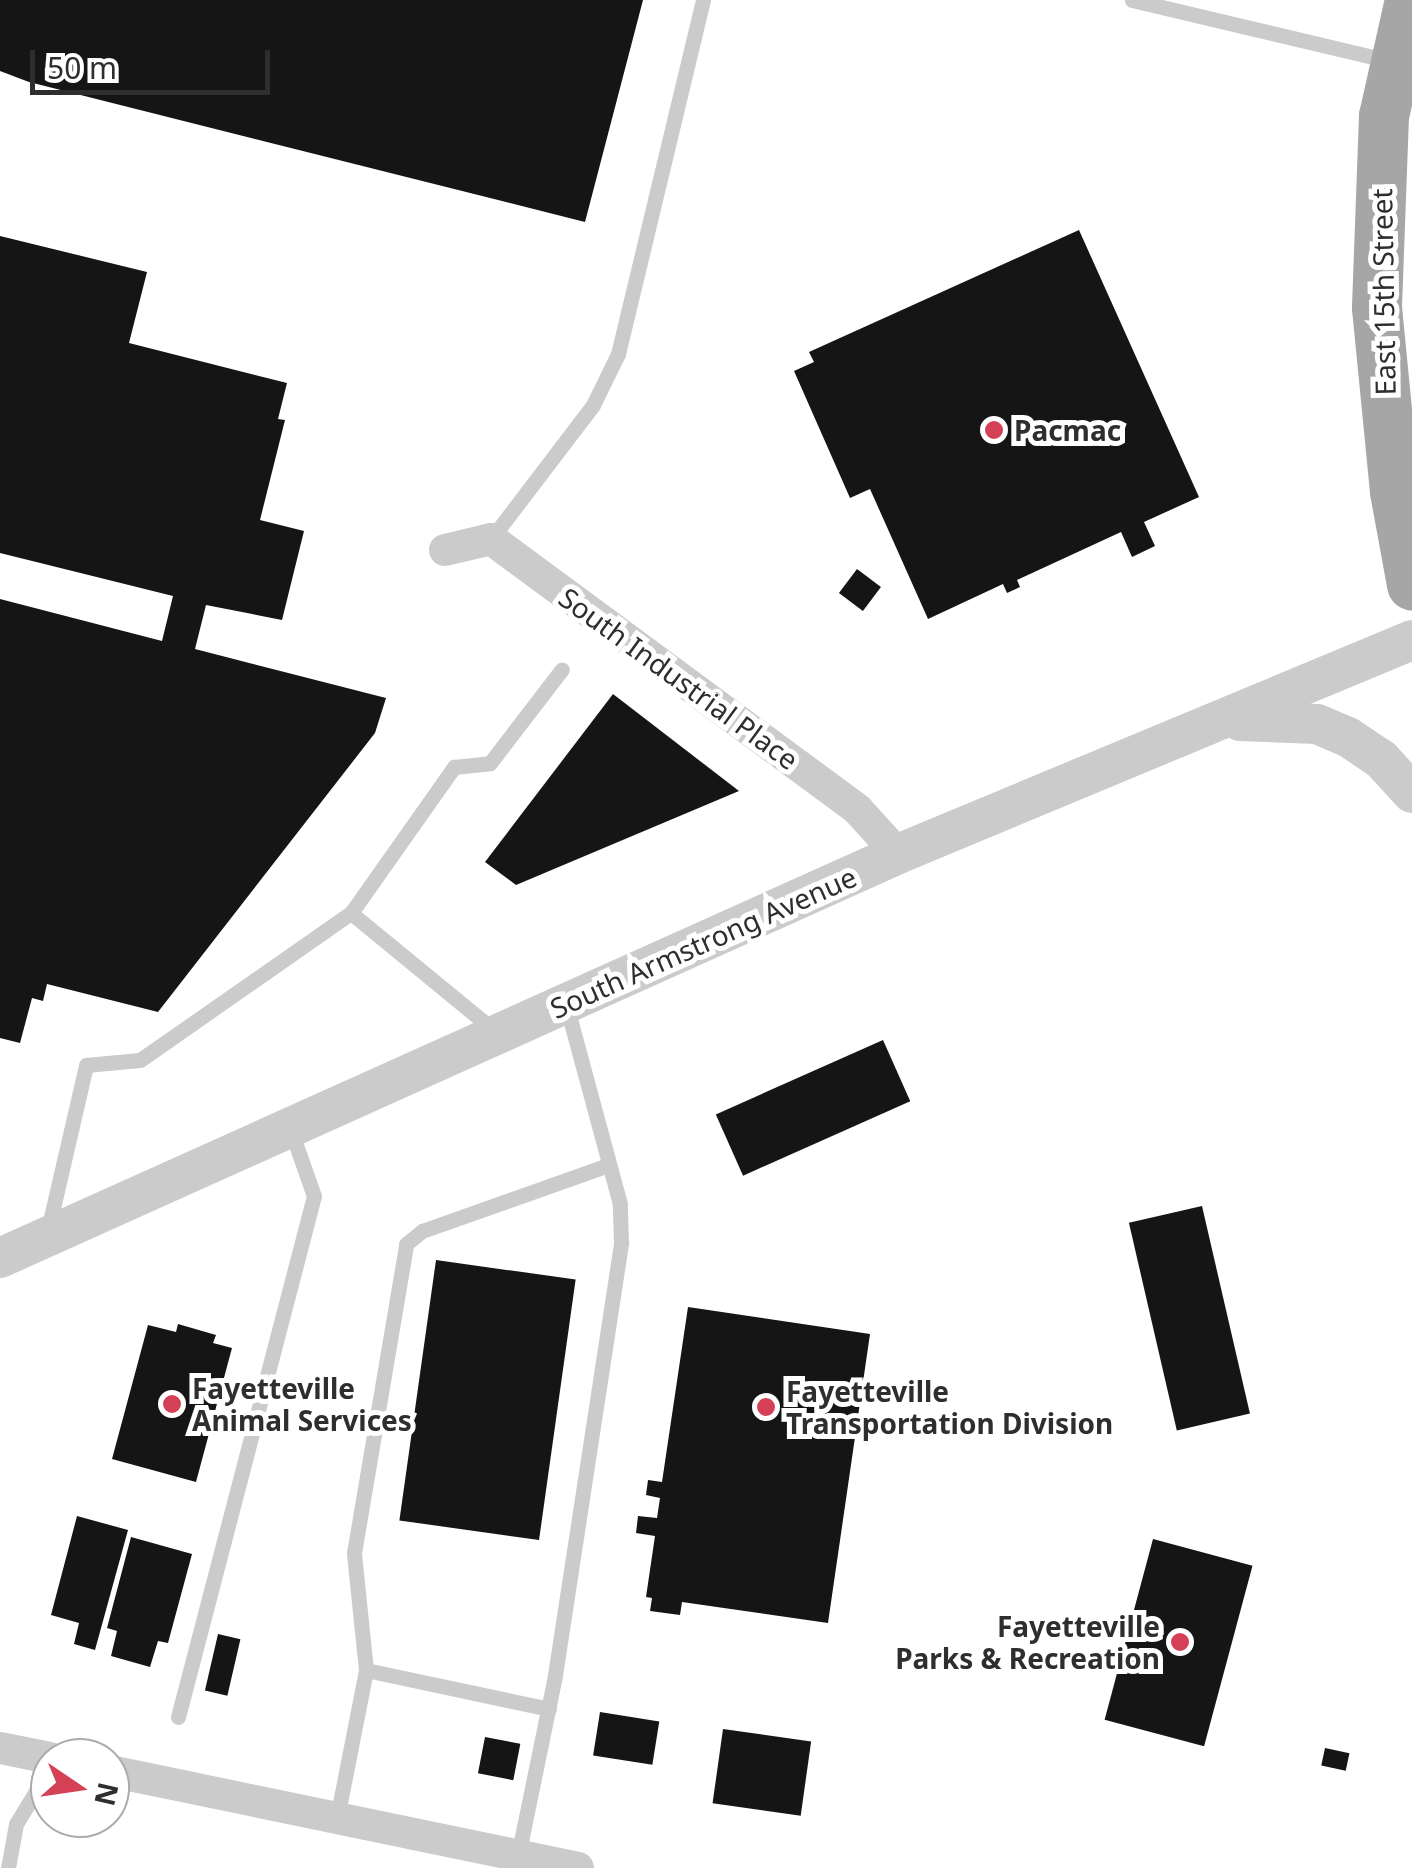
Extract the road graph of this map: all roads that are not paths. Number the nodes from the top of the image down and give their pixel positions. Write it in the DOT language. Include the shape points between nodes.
graph roads {
  1 [pos="703,0"];
  2 [pos="1132,0"];
  3 [pos="1410,0"];
  4 [pos="1394,62"];
  5 [pos="1398,397"];
  6 [pos="1403,491"];
  7 [pos="492,540"];
  8 [pos="445,550"];
  9 [pos="1412,584"];
  10 [pos="1412,640"];
  11 [pos="562,669"];
  12 [pos="1221,722"];
  13 [pos="1412,793"];
  14 [pos="898,854"];
  15 [pos="351,913"];
  16 [pos="566,1004"];
  17 [pos="499,1034"];
  18 [pos="290,1128"];
  19 [pos="606,1166"];
  20 [pos="47,1237"];
  21 [pos="0,1258"];
  22 [pos="366,1670"];
  23 [pos="548,1709"];
  24 [pos="178,1717"];
  25 [pos="0,1748"];
  26 [pos="30,1754"];
  27 [pos="130,1775"];
  28 [pos="30,1801"];
  29 [pos="337,1818"];
  30 [pos="518,1856"];
  31 [pos="8,1868"];
  32 [pos="578,1868"];
  1 -- 7 [label="lane" via="618,354 593,405"];
  2 -- 4 [label="lane"];
  3 -- 4 [label="main road, East 15th Street"];
  4 -- 5 [label="main road, East 15th Street" via="1379,215"];
  5 -- 6 [label="main road, East 15th Street"];
  6 -- 9 [label="main road, East 15th Street"];
  7 -- 8 [label="street"];
  7 -- 14 [label="street, South Industrial Place" via="858,810"];
  10 -- 12 [label="street, South Armstrong Avenue"];
  11 -- 15 [label="lane" via="490,763 454,767"];
  12 -- 13 [label="street" via="1276,718 1317,724 1381,758"];
  12 -- 14 [label="street, South Armstrong Avenue"];
  14 -- 16 [label="street, South Armstrong Avenue"];
  15 -- 17 [label="lane"];
  15 -- 20 [label="lane" via="140,1060 86,1065"];
  16 -- 17 [label="street, South Armstrong Avenue"];
  16 -- 19 [label="lane"];
  17 -- 18 [label="street, South Armstrong Avenue"];
  18 -- 20 [label="street, South Armstrong Avenue"];
  18 -- 24 [label="lane" via="314,1196"];
  19 -- 22 [label="lane" via="422,1231 406,1244 354,1554"];
  19 -- 23 [label="lane" via="620,1204 621,1242"];
  20 -- 21 [label="street, South Armstrong Avenue"];
  22 -- 23 [label="lane"];
  22 -- 29 [label="lane"];
  23 -- 30 [label="lane"];
  25 -- 26 [label="street"];
  27 -- 29 [label="street"];
  28 -- 31 [label="lane" via="16,1824"];
  29 -- 30 [label="street"];
  30 -- 32 [label="street"];
}
